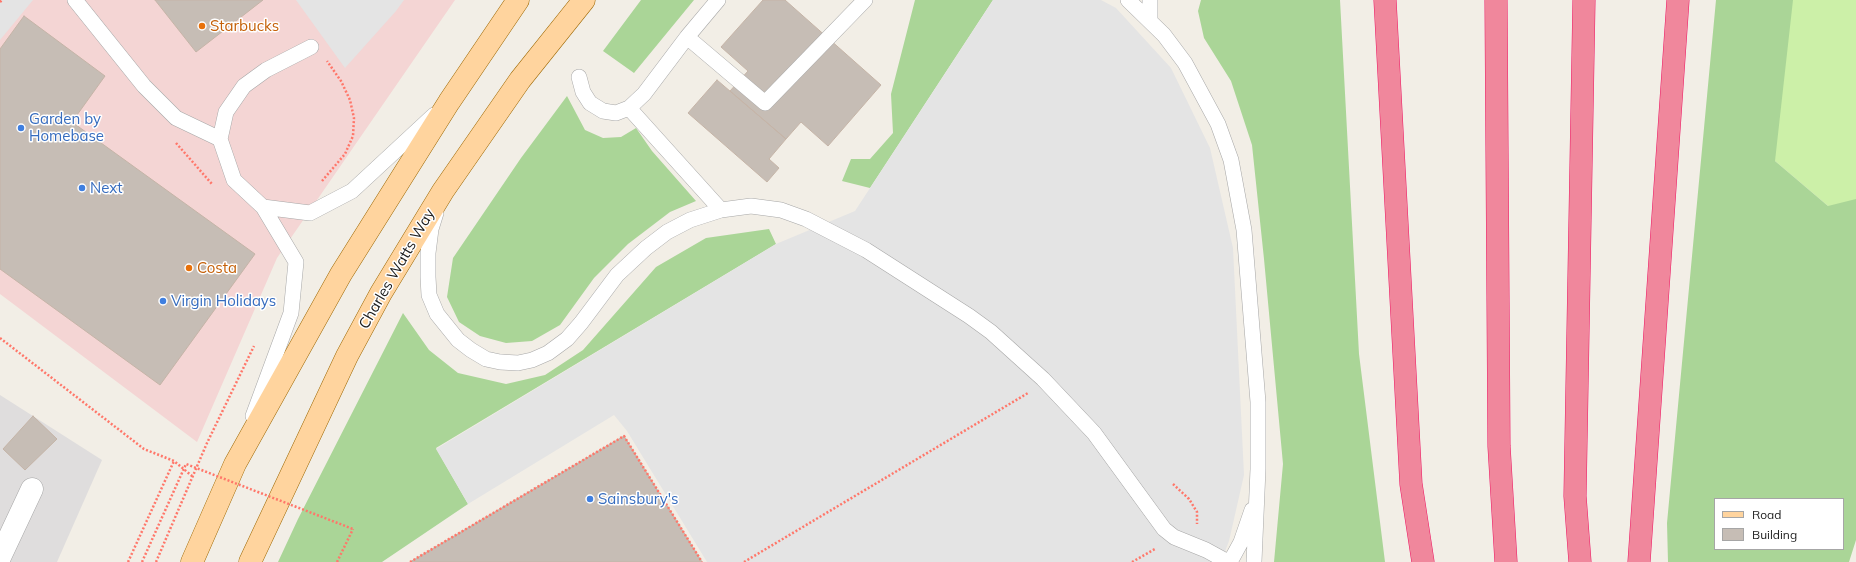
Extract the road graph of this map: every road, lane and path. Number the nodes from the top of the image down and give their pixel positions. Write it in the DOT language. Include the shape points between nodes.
graph roads {
  1 [pos="75,0"];
  2 [pos="518,0"];
  3 [pos="584,0"];
  4 [pos="718,0"];
  5 [pos="865,0"];
  6 [pos="1128,0"];
  7 [pos="1150,0"];
  8 [pos="1385,0"];
  9 [pos="1496,0"];
  10 [pos="1584,0"];
  11 [pos="1678,0"];
  12 [pos="1150,21"];
  13 [pos="687,37"];
  14 [pos="311,46"];
  15 [pos="324,57"];
  16 [pos="579,77"];
  17 [pos="449,102"];
  18 [pos="629,108"];
  19 [pos="220,139"];
  20 [pos="443,191"];
  21 [pos="263,207"];
  22 [pos="721,210"];
  23 [pos="310,213"];
  24 [pos="0,338"];
  25 [pos="257,340"];
  26 [pos="1043,378"];
  27 [pos="174,462"];
  28 [pos="235,464"];
  29 [pos="1258,469"];
  30 [pos="192,476"];
  31 [pos="32,489"];
  32 [pos="0,557"];
  33 [pos="128,562"];
  34 [pos="142,562"];
  35 [pos="156,562"];
  36 [pos="192,562"];
  37 [pos="250,562"];
  38 [pos="337,562"];
  39 [pos="410,562"];
  40 [pos="702,562"];
  41 [pos="744,562"];
  42 [pos="1229,562"];
  43 [pos="1254,562"];
  44 [pos="1423,562"];
  45 [pos="1506,562"];
  46 [pos="1580,562"];
  47 [pos="1639,562"];
  1 -- 19 [label="lane" via="144,86 176,118"];
  2 -- 17 [label="main road"];
  3 -- 20 [label="main road, Charles Watts Way" via="520,80"];
  4 -- 13 [label="lane"];
  5 -- 13 [label="lane" via="765,104"];
  6 -- 12 [label="lane"];
  7 -- 12 [label="lane"];
  8 -- 44 [label="highway" via="1411,484"];
  9 -- 45 [label="highway" via="1499,446"];
  10 -- 46 [label="highway" via="1575,496"];
  11 -- 47 [label="highway"];
  12 -- 29 [label="lane" via="1185,63 1202,91 1231,160 1245,237 1258,402"];
  13 -- 18 [label="lane" via="644,94"];
  14 -- 19 [label="lane" via="266,70 244,86 226,112"];
  15 -- 23 [label="path" via="350,100 354,118 352,136 345,154 318,187"];
  16 -- 18 [label="lane" via="583,92 590,103 603,111 616,113"];
  17 -- 23 [label="lane" via="352,191"];
  17 -- 28 [label="main road" via="341,274"];
  18 -- 22 [label="lane"];
  19 -- 21 [label="lane" via="234,180"];
  20 -- 22 [label="lane" via="431,229 428,253 429,295 437,314 458,340 481,356 500,362 518,363 548,353 567,339 617,275 646,248 667,232 690,220"];
  20 -- 37 [label="main road, Charles Watts Way" via="381,293 347,356"];
  21 -- 23 [label="lane"];
  21 -- 28 [label="lane" via="296,262 291,313"];
  22 -- 26 [label="lane" via="751,206 781,210 844,238 969,316"];
  24 -- 27 [label="path" via="144,449"];
  25 -- 30 [label="path"];
  26 -- 41 [label="path" via="1027,394"];
  26 -- 42 [label="lane" via="1094,433 1164,529 1174,537"];
  27 -- 30 [label="path"];
  27 -- 33 [label="path"];
  28 -- 36 [label="main road"];
  29 -- 42 [label="lane" via="1254,504 1249,521"];
  29 -- 43 [label="lane"];
  30 -- 35 [label="path"];
  31 -- 32 [label="street"];
  34 -- 38 [label="path, bridge" via="186,464 353,529"];
  39 -- 40 [label="path" via="624,436"];
}
